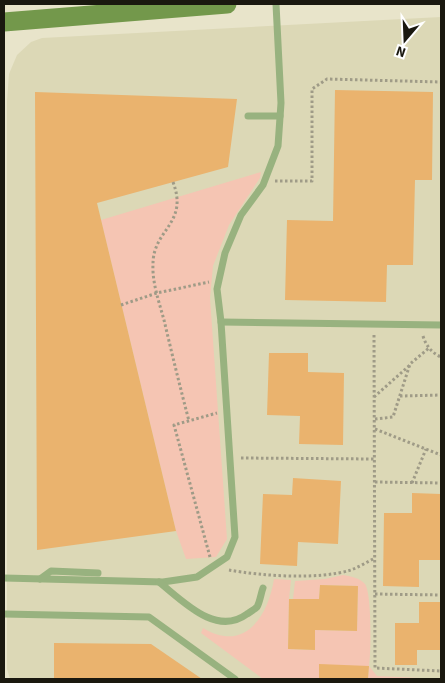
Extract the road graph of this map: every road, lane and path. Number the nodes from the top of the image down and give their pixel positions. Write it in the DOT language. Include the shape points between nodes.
graph roads {
  1 [pos="227,4"];
  2 [pos="276,4"];
  3 [pos="4,22"];
  4 [pos="441,82"];
  5 [pos="248,116"];
  6 [pos="280,116"];
  7 [pos="264,181"];
  8 [pos="174,182"];
  9 [pos="219,279"];
  10 [pos="157,293"];
  11 [pos="121,304"];
  12 [pos="222,322"];
  13 [pos="374,324"];
  14 [pos="421,325"];
  15 [pos="441,325"];
  16 [pos="429,348"];
  17 [pos="441,357"];
  18 [pos="410,364"];
  19 [pos="441,395"];
  20 [pos="400,396"];
  21 [pos="374,397"];
  22 [pos="227,410"];
  23 [pos="375,419"];
  24 [pos="189,421"];
  25 [pos="375,429"];
  26 [pos="426,449"];
  27 [pos="441,455"];
  28 [pos="230,458"];
  29 [pos="375,459"];
  30 [pos="375,482"];
  31 [pos="412,482"];
  32 [pos="441,483"];
  33 [pos="375,558"];
  34 [pos="213,567"];
  35 [pos="98,573"];
  36 [pos="4,578"];
  37 [pos="40,579"];
  38 [pos="159,582"];
  39 [pos="263,588"];
  40 [pos="375,594"];
  41 [pos="441,595"];
  42 [pos="4,614"];
  43 [pos="441,671"];
  44 [pos="235,679"];
  1 -- 3 [label="street"];
  2 -- 6 [label="lane"];
  4 -- 7 [label="path" via="327,79 312,89 312,181"];
  5 -- 6 [label="lane"];
  6 -- 7 [label="lane" via="278,146"];
  7 -- 9 [label="lane" via="241,215 225,253"];
  8 -- 10 [label="path" via="178,194 177,209 155,248 152,264"];
  9 -- 10 [label="path"];
  9 -- 12 [label="lane" via="217,289"];
  10 -- 11 [label="path"];
  10 -- 24 [label="path"];
  12 -- 13 [label="lane"];
  12 -- 22 [label="lane"];
  13 -- 14 [label="lane"];
  13 -- 21 [label="path"];
  14 -- 15 [label="lane"];
  14 -- 16 [label="path"];
  16 -- 17 [label="path"];
  16 -- 18 [label="path"];
  18 -- 20 [label="path"];
  18 -- 21 [label="path"];
  19 -- 20 [label="path"];
  20 -- 23 [label="path" via="393,417"];
  21 -- 23 [label="path"];
  22 -- 24 [label="path"];
  22 -- 28 [label="lane"];
  23 -- 25 [label="path"];
  24 -- 34 [label="path" via="174,425"];
  25 -- 26 [label="path"];
  25 -- 29 [label="path"];
  26 -- 27 [label="path"];
  26 -- 31 [label="path"];
  28 -- 29 [label="path"];
  28 -- 34 [label="lane" via="236,537 228,557"];
  29 -- 30 [label="path"];
  30 -- 31 [label="path"];
  30 -- 33 [label="path"];
  31 -- 32 [label="path"];
  33 -- 34 [label="path" via="353,570 330,575 253,574"];
  33 -- 40 [label="path"];
  34 -- 38 [label="lane" via="197,577"];
  35 -- 37 [label="lane" via="51,571"];
  36 -- 37 [label="lane"];
  37 -- 38 [label="lane"];
  38 -- 39 [label="lane" via="210,619 228,623 257,607"];
  40 -- 41 [label="path"];
  40 -- 43 [label="path" via="375,668"];
  42 -- 44 [label="lane" via="149,617"];
}
